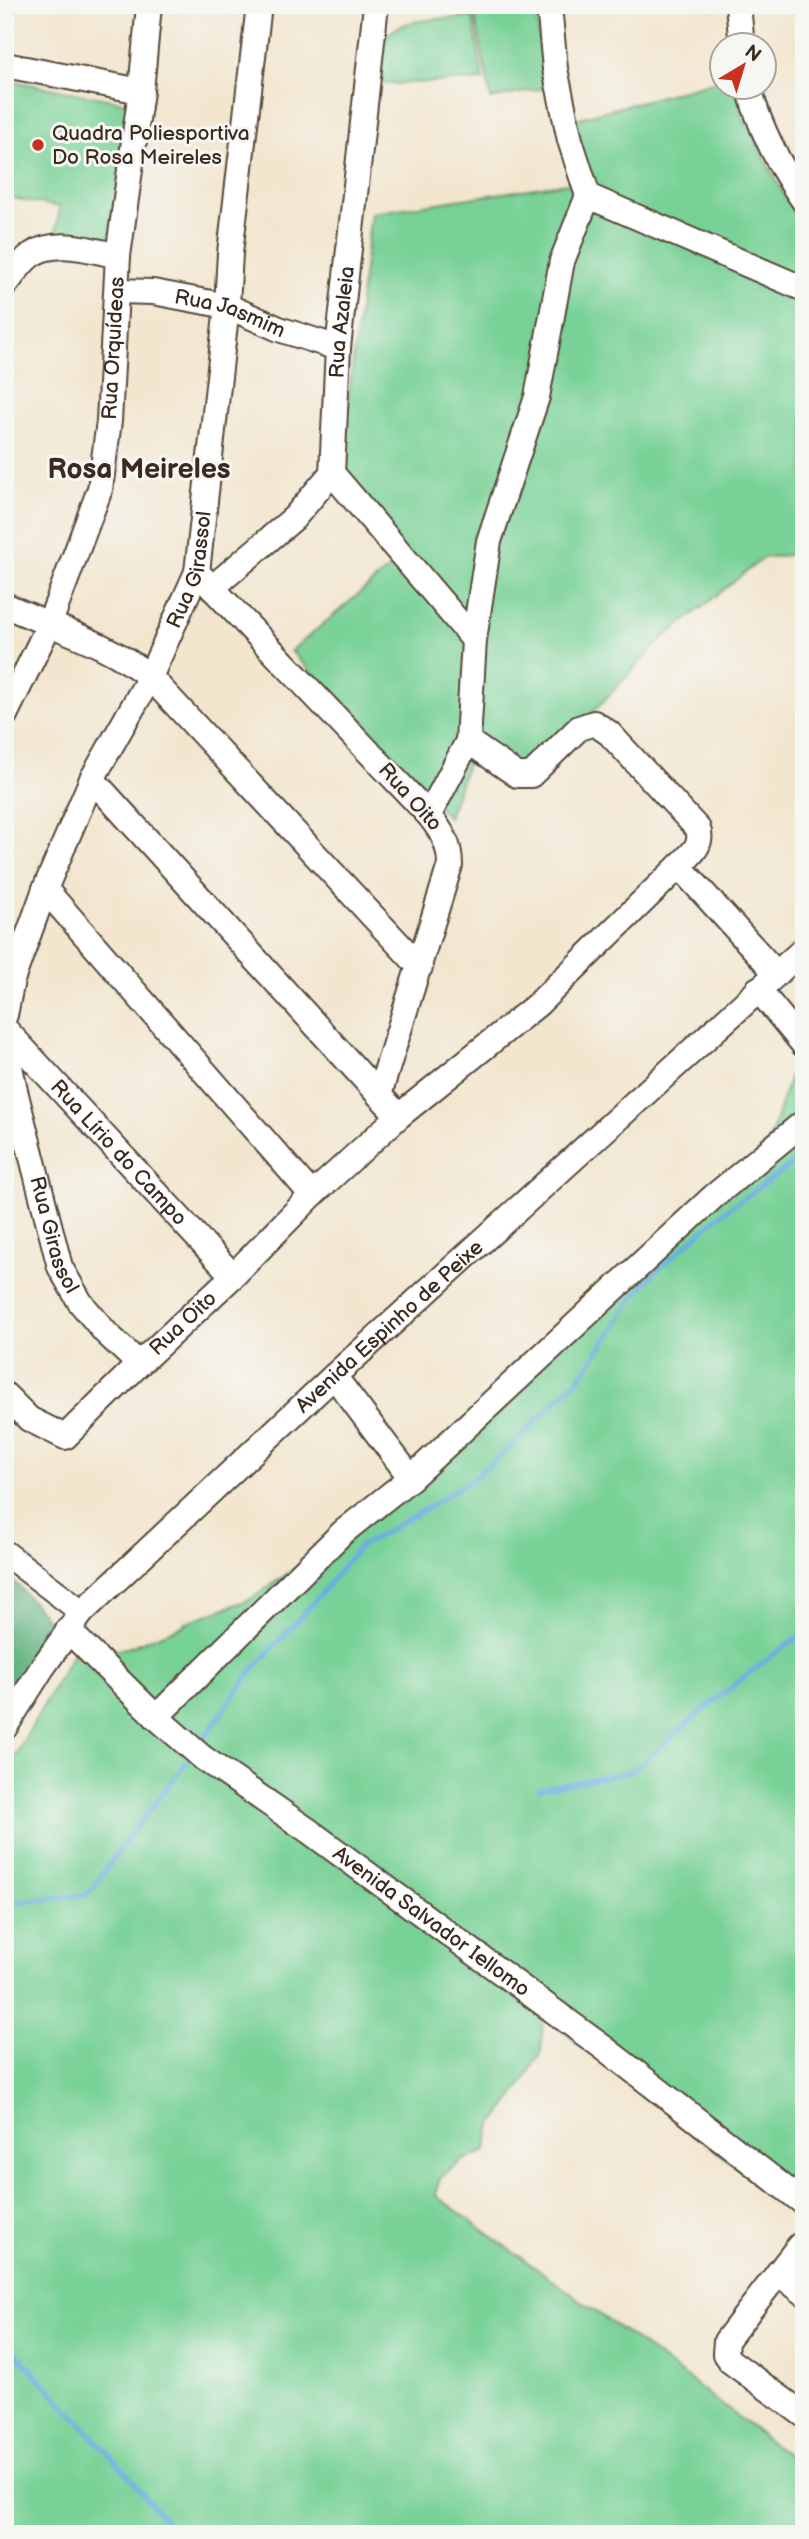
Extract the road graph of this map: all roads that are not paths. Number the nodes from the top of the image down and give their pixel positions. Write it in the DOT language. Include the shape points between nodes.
graph roads {
  1 [pos="149,5"];
  2 [pos="259,5"];
  3 [pos="376,5"];
  4 [pos="549,5"];
  5 [pos="737,5"];
  6 [pos="740,32"];
  7 [pos="5,65"];
  8 [pos="141,90"];
  9 [pos="752,102"];
  10 [pos="588,196"];
  11 [pos="804,201"];
  12 [pos="118,256"];
  13 [pos="5,285"];
  14 [pos="804,289"];
  15 [pos="117,291"];
  16 [pos="227,306"];
  17 [pos="338,348"];
  18 [pos="331,473"];
  19 [pos="204,580"];
  20 [pos="5,605"];
  21 [pos="49,625"];
  22 [pos="474,640"];
  23 [pos="150,677"];
  24 [pos="5,715"];
  25 [pos="468,741"];
  26 [pos="92,779"];
  27 [pos="429,815"];
  28 [pos="679,866"];
  29 [pos="46,889"];
  30 [pos="804,949"];
  31 [pos="420,968"];
  32 [pos="767,981"];
  33 [pos="5,1015"];
  34 [pos="5,1029"];
  35 [pos="5,1041"];
  36 [pos="804,1045"];
  37 [pos="379,1095"];
  38 [pos="399,1116"];
  39 [pos="804,1122"];
  40 [pos="312,1195"];
  41 [pos="233,1276"];
  42 [pos="139,1364"];
  43 [pos="334,1376"];
  44 [pos="5,1395"];
  45 [pos="411,1478"];
  46 [pos="5,1553"];
  47 [pos="75,1621"];
  48 [pos="156,1717"];
  49 [pos="5,1727"];
  50 [pos="804,2203"];
  51 [pos="799,2246"];
  52 [pos="778,2273"];
  53 [pos="804,2293"];
  54 [pos="804,2415"];
  1 -- 8 [label="street, Rua Orquídeas"];
  2 -- 16 [label="street, Rua Girassol"];
  3 -- 17 [label="street, Rua Azaleia"];
  4 -- 10 [label="street" via="555,69"];
  5 -- 6 [label="street"];
  7 -- 8 [label="street"];
  8 -- 12 [label="street, Rua Orquídeas"];
  9 -- 11 [label="street" via="766,139"];
  10 -- 14 [label="street"];
  10 -- 22 [label="street" via="562,261 537,397 488,541"];
  12 -- 13 [label="street" via="48,248 27,259"];
  12 -- 15 [label="street, Rua Orquídeas"];
  15 -- 16 [label="street, Rua Jasmim" via="153,292"];
  15 -- 21 [label="street, Rua Orquídeas" via="100,489"];
  16 -- 17 [label="street, Rua Jasmim"];
  16 -- 19 [label="street, Rua Girassol"];
  17 -- 18 [label="street, Rua Azaleia"];
  18 -- 19 [label="street" via="294,518"];
  18 -- 22 [label="street"];
  19 -- 23 [label="street, Rua Girassol"];
  19 -- 27 [label="street, Rua Oito"];
  20 -- 21 [label="street"];
  21 -- 23 [label="street" via="109,650"];
  21 -- 24 [label="street, Rua Orquídeas"];
  22 -- 25 [label="street"];
  23 -- 26 [label="street, Rua Girassol"];
  23 -- 31 [label="street"];
  25 -- 27 [label="street"];
  25 -- 28 [label="street, Rua Oito" via="517,775 526,776 579,728 594,723 610,733 698,828 700,840"];
  26 -- 29 [label="street, Rua Girassol"];
  26 -- 37 [label="street"];
  27 -- 31 [label="street, Rua Oito" via="444,835 450,865"];
  28 -- 32 [label="street"];
  28 -- 38 [label="street, Rua Oito" via="538,1004"];
  29 -- 33 [label="street, Rua Girassol" via="12,980"];
  29 -- 40 [label="street"];
  30 -- 32 [label="street, Avenida Espinho de Peixe"];
  31 -- 37 [label="street, Rua Oito"];
  32 -- 36 [label="street"];
  32 -- 43 [label="street, Avenida Espinho de Peixe"];
  34 -- 41 [label="street, Rua Lírio do Campo"];
  35 -- 42 [label="street, Rua Girassol" via="60,1267 80,1302"];
  37 -- 38 [label="street"];
  38 -- 40 [label="street, Rua Oito"];
  39 -- 45 [label="street" via="713,1198"];
  40 -- 41 [label="street, Rua Oito"];
  41 -- 42 [label="street, Rua Oito"];
  42 -- 44 [label="street, Rua Oito" via="65,1437 29,1419"];
  43 -- 45 [label="street"];
  43 -- 47 [label="street, Avenida Espinho de Peixe"];
  45 -- 48 [label="street" via="342,1533"];
  46 -- 47 [label="street, Avenida Salvador Iellomo"];
  47 -- 48 [label="street, Avenida Salvador Iellomo"];
  47 -- 49 [label="street, Avenida Espinho de Peixe"];
  48 -- 50 [label="street, Avenida Salvador Iellomo" via="194,1751 608,2051"];
  51 -- 52 [label="street"];
  52 -- 53 [label="street"];
  52 -- 54 [label="street" via="726,2342 725,2354"];
}
